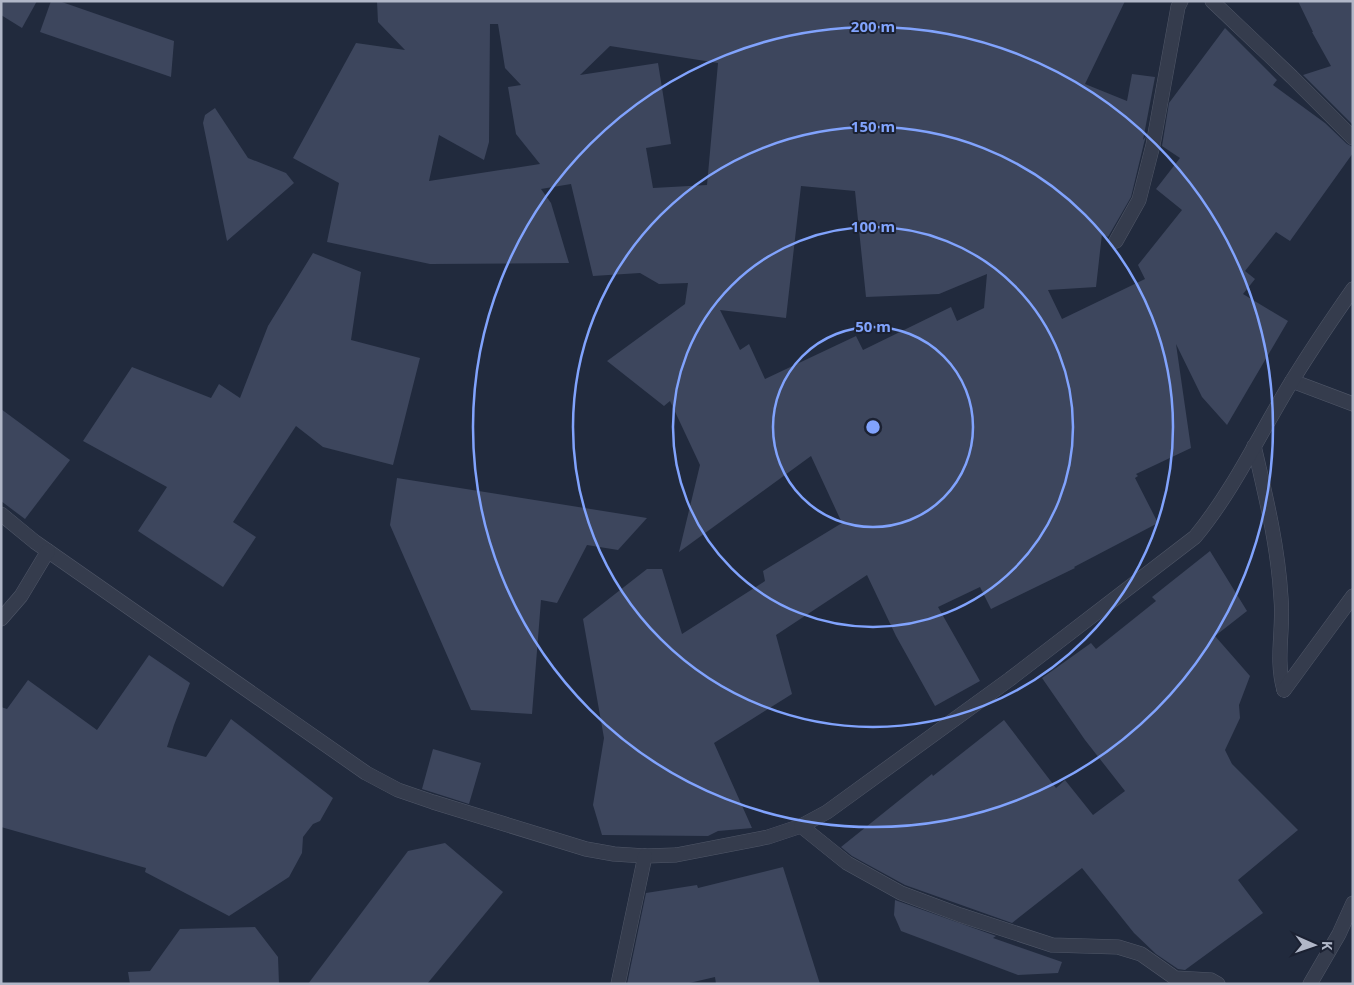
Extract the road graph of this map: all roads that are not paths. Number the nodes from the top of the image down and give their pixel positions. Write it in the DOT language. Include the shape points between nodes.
graph roads {
  1 [pos="1181,1"];
  2 [pos="1212,1"];
  3 [pos="1353,138"];
  4 [pos="1116,241"];
  5 [pos="1353,289"];
  6 [pos="1292,381"];
  7 [pos="1353,404"];
  8 [pos="1254,446"];
  9 [pos="1,514"];
  10 [pos="48,551"];
  11 [pos="1353,596"];
  12 [pos="1,619"];
  13 [pos="801,826"];
  14 [pos="645,856"];
  15 [pos="1353,903"];
  16 [pos="618,984"];
  17 [pos="1218,984"];
  18 [pos="1310,984"];
  1 -- 4 [label="street" via="1139,200"];
  2 -- 3 [label="street"];
  5 -- 6 [label="street"];
  6 -- 7 [label="street"];
  6 -- 8 [label="street"];
  8 -- 11 [label="street" via="1279,562 1282,605 1279,655 1284,690"];
  8 -- 13 [label="street" via="1212,516 1195,537 1002,685 826,812"];
  9 -- 10 [label="street"];
  10 -- 12 [label="street" via="21,596"];
  10 -- 14 [label="street" via="366,773 398,790 586,849"];
  13 -- 14 [label="street" via="768,838 676,855"];
  13 -- 17 [label="street" via="847,862 901,894 1052,945 1118,947 1141,954 1175,978 1212,980"];
  14 -- 16 [label="street"];
  15 -- 18 [label="street"];
}
